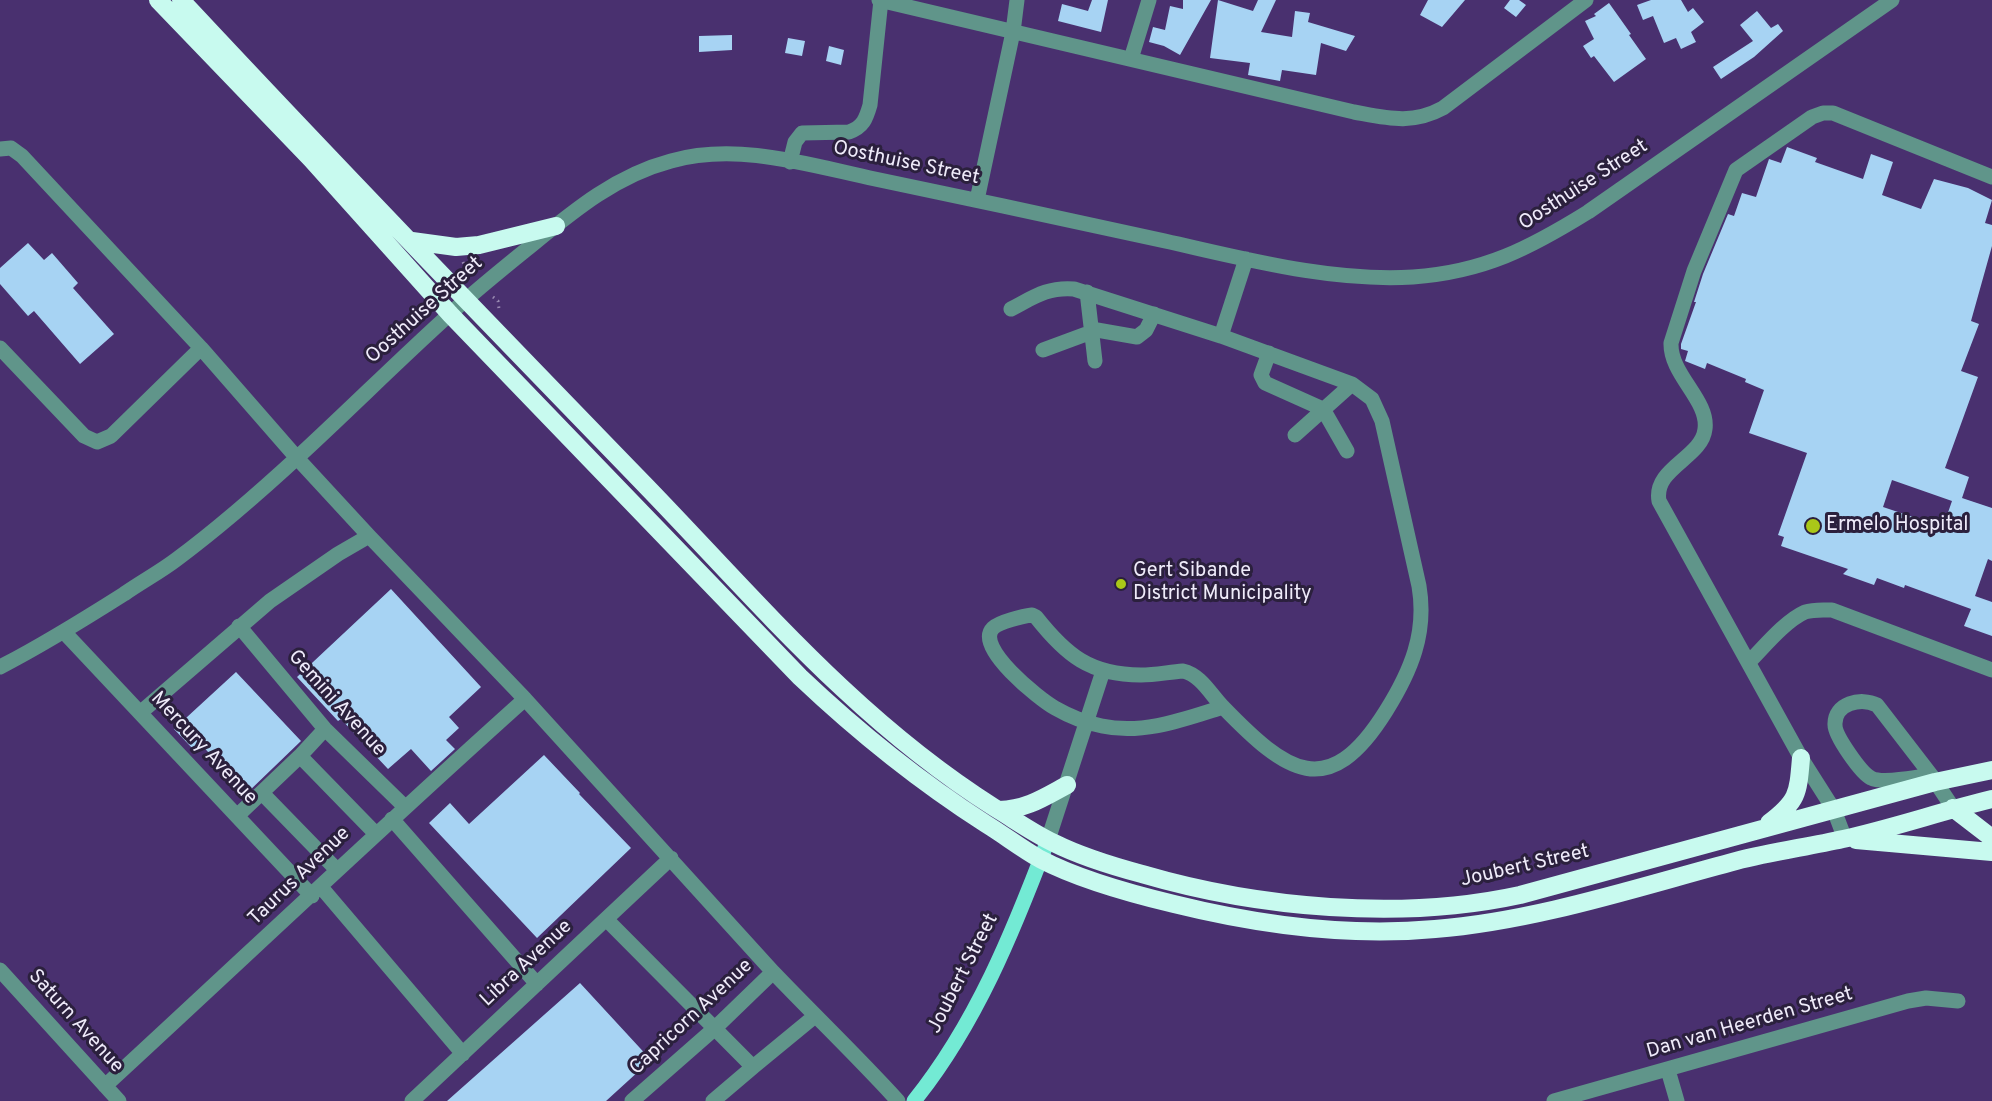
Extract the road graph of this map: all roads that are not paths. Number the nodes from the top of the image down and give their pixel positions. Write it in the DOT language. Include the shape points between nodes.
graph roads {
  1 [pos="158,0"];
  2 [pos="181,0"];
  3 [pos="880,0"];
  4 [pos="1017,0"];
  5 [pos="1149,0"];
  6 [pos="1586,0"];
  7 [pos="1892,0"];
  8 [pos="1013,32"];
  9 [pos="1131,59"];
  10 [pos="0,149"];
  11 [pos="790,162"];
  12 [pos="1992,177"];
  13 [pos="977,200"];
  14 [pos="555,226"];
  15 [pos="411,241"];
  16 [pos="1246,259"];
  17 [pos="1087,292"];
  18 [pos="466,300"];
  19 [pos="1011,309"];
  20 [pos="450,314"];
  21 [pos="1154,314"];
  22 [pos="1091,332"];
  23 [pos="1221,336"];
  24 [pos="0,348"];
  25 [pos="201,348"];
  26 [pos="1043,350"];
  27 [pos="1269,353"];
  28 [pos="1095,361"];
  29 [pos="1352,384"];
  30 [pos="1323,410"];
  31 [pos="1295,435"];
  32 [pos="1347,451"];
  33 [pos="297,458"];
  34 [pos="369,536"];
  35 [pos="239,627"];
  36 [pos="64,632"];
  37 [pos="1749,662"];
  38 [pos="0,667"];
  39 [pos="1992,670"];
  40 [pos="1103,671"];
  41 [pos="525,699"];
  42 [pos="1223,707"];
  43 [pos="140,713"];
  44 [pos="1086,722"];
  45 [pos="326,729"];
  46 [pos="300,756"];
  47 [pos="1801,758"];
  48 [pos="1992,770"];
  49 [pos="1933,778"];
  50 [pos="1067,785"];
  51 [pos="262,793"];
  52 [pos="1992,799"];
  53 [pos="405,807"];
  54 [pos="1953,808"];
  55 [pos="999,810"];
  56 [pos="1834,810"];
  57 [pos="237,816"];
  58 [pos="392,819"];
  59 [pos="1762,828"];
  60 [pos="376,834"];
  61 [pos="1992,838"];
  62 [pos="1845,839"];
  63 [pos="1048,840"];
  64 [pos="1992,852"];
  65 [pos="671,858"];
  66 [pos="1041,859"];
  67 [pos="337,870"];
  68 [pos="316,891"];
  69 [pos="606,919"];
  70 [pos="0,970"];
  71 [pos="773,972"];
  72 [pos="537,984"];
  73 [pos="1958,1001"];
  74 [pos="815,1016"];
  75 [pos="714,1029"];
  76 [pos="463,1054"];
  77 [pos="753,1067"];
  78 [pos="1668,1070"];
  79 [pos="105,1086"];
  80 [pos="119,1101"];
  81 [pos="412,1101"];
  82 [pos="632,1101"];
  83 [pos="713,1101"];
  84 [pos="898,1101"];
  85 [pos="914,1101"];
  86 [pos="1554,1101"];
  87 [pos="1677,1101"];
  1 -- 20 [label="highway" via="311,159"];
  2 -- 15 [label="highway"];
  3 -- 8 [label="street"];
  3 -- 11 [label="street" via="865,121 849,132 802,134 795,142"];
  4 -- 8 [label="street"];
  5 -- 9 [label="street"];
  6 -- 9 [label="street" via="1443,108 1419,118 1354,112"];
  7 -- 16 [label="street, Oosthuise Street" via="1588,212 1522,251 1473,267 1416,277 1330,274"];
  8 -- 9 [label="street"];
  8 -- 13 [label="street"];
  10 -- 25 [label="street, Capricorn Avenue" via="12,148 22,156"];
  11 -- 13 [label="street, Oosthuise Street"];
  11 -- 14 [label="street, Oosthuise Street" via="730,154 674,159 628,176 592,197"];
  12 -- 37 [label="street" via="1828,112 1812,117 1748,159 1731,178 1671,343 1675,364 1700,407 1706,428 1696,446 1663,481 1658,495"];
  13 -- 16 [label="street, Oosthuise Street"];
  14 -- 15 [label="highway" via="478,245 456,247"];
  14 -- 18 [label="street, Oosthuise Street"];
  15 -- 18 [label="highway"];
  16 -- 23 [label="street"];
  17 -- 19 [label="street" via="1053,288"];
  17 -- 21 [label="street"];
  17 -- 22 [label="street"];
  18 -- 20 [label="street, Oosthuise Street"];
  18 -- 55 [label="highway" via="856,703"];
  20 -- 33 [label="street, Oosthuise Street"];
  20 -- 66 [label="highway" via="760,638 843,718 943,796"];
  21 -- 22 [label="street" via="1146,330 1137,337"];
  21 -- 23 [label="street"];
  22 -- 26 [label="street"];
  22 -- 28 [label="street"];
  23 -- 27 [label="street"];
  24 -- 25 [label="street" via="84,436 97,442 120,428"];
  25 -- 33 [label="street, Capricorn Avenue"];
  27 -- 29 [label="street"];
  27 -- 30 [label="street" via="1261,375 1265,382"];
  29 -- 30 [label="street"];
  29 -- 42 [label="street" via="1372,399 1382,421 1419,586 1422,616 1412,660 1394,699 1362,745 1339,764 1329,767 1304,768 1279,758"];
  30 -- 31 [label="street"];
  30 -- 32 [label="street"];
  33 -- 34 [label="street, Capricorn Avenue"];
  33 -- 36 [label="street, Oosthuise Street" via="174,562"];
  34 -- 35 [label="street" via="293,584"];
  34 -- 41 [label="street, Capricorn Avenue"];
  35 -- 43 [label="street"];
  35 -- 45 [label="street, Gemini Avenue"];
  36 -- 38 [label="street, Oosthuise Street"];
  36 -- 43 [label="street, Mercury Avenue"];
  37 -- 39 [label="street" via="1793,619 1817,609 1833,610"];
  37 -- 47 [label="street"];
  40 -- 42 [label="street" via="1142,675 1189,672"];
  40 -- 44 [label="street"];
  40 -- 44 [label="street" via="1064,650 1033,615 996,625 990,632 992,648 1013,674 1044,702"];
  41 -- 53 [label="street, Taurus Avenue"];
  41 -- 65 [label="street, Capricorn Avenue"];
  42 -- 44 [label="street" via="1141,728 1110,728"];
  43 -- 57 [label="street, Mercury Avenue"];
  44 -- 50 [label="street"];
  45 -- 46 [label="street"];
  45 -- 53 [label="street, Gemini Avenue"];
  46 -- 51 [label="street"];
  46 -- 60 [label="street"];
  47 -- 56 [label="street"];
  47 -- 59 [label="highway" via="1794,800"];
  48 -- 49 [label="highway, Joubert Street"];
  49 -- 49 [label="street" via="1869,778 1836,732 1839,712 1856,702 1877,705"];
  49 -- 54 [label="street"];
  49 -- 56 [label="highway, Joubert Street"];
  50 -- 55 [label="highway" via="1030,805"];
  50 -- 63 [label="street"];
  51 -- 57 [label="street"];
  51 -- 67 [label="street"];
  52 -- 54 [label="highway"];
  53 -- 58 [label="street, Taurus Avenue"];
  54 -- 61 [label="highway"];
  54 -- 62 [label="highway"];
  55 -- 63 [label="highway"];
  56 -- 59 [label="highway, Joubert Street"];
  56 -- 62 [label="street"];
  57 -- 68 [label="street, Mercury Avenue"];
  58 -- 60 [label="street, Taurus Avenue"];
  58 -- 72 [label="street"];
  59 -- 63 [label="highway, Joubert Street" via="1520,895 1471,905 1398,908 1316,906 1186,887 1113,866"];
  60 -- 67 [label="street, Taurus Avenue"];
  62 -- 64 [label="highway"];
  62 -- 66 [label="highway" via="1762,854 1532,914 1399,931 1331,930 1210,913 1096,882"];
  63 -- 66 [label="main road, Joubert Street"];
  65 -- 69 [label="street, Libra Avenue"];
  65 -- 71 [label="street, Capricorn Avenue"];
  66 -- 85 [label="main road, Joubert Street" via="986,989 957,1040"];
  67 -- 68 [label="street, Taurus Avenue"];
  68 -- 76 [label="street, Mercury Avenue"];
  68 -- 79 [label="street, Taurus Avenue"];
  69 -- 72 [label="street, Libra Avenue"];
  69 -- 75 [label="street"];
  70 -- 79 [label="street, Saturn Avenue"];
  71 -- 74 [label="street"];
  71 -- 75 [label="street, Capricorn Avenue"];
  72 -- 76 [label="street, Libra Avenue"];
  73 -- 78 [label="street, Dan van Heerden Street" via="1908,1001"];
  74 -- 77 [label="street"];
  74 -- 84 [label="street"];
  75 -- 77 [label="street"];
  75 -- 82 [label="street, Capricorn Avenue"];
  76 -- 81 [label="street, Libra Avenue"];
  77 -- 83 [label="street"];
  78 -- 86 [label="street, Dan van Heerden Street"];
  78 -- 87 [label="street"];
  79 -- 80 [label="street, Saturn Avenue"];
}
